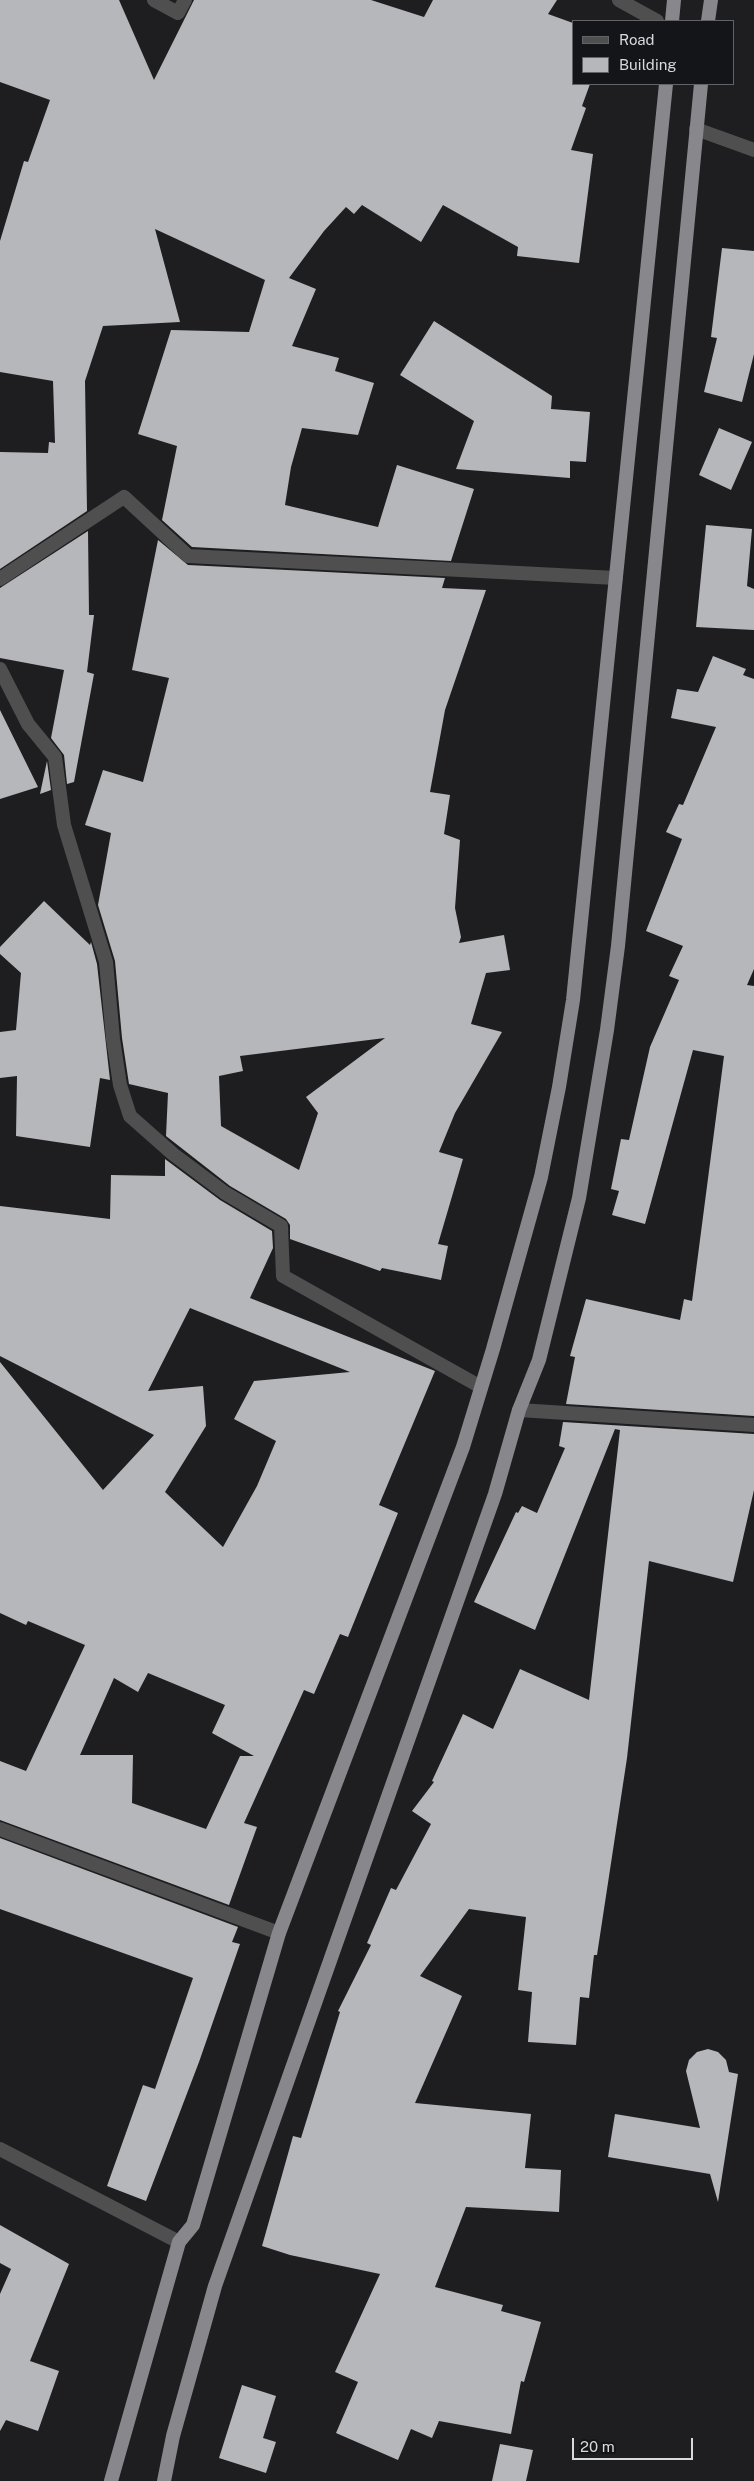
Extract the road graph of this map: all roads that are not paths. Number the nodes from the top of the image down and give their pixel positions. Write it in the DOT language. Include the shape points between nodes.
graph roads {
  1 [pos="154,0"];
  2 [pos="185,0"];
  3 [pos="620,0"];
  4 [pos="674,0"];
  5 [pos="711,0"];
  6 [pos="655,20"];
  7 [pos="672,20"];
  8 [pos="708,20"];
  9 [pos="666,85"];
  10 [pos="701,85"];
  11 [pos="696,129"];
  12 [pos="754,150"];
  13 [pos="616,578"];
  14 [pos="0,579"];
  15 [pos="0,669"];
  16 [pos="481,1387"];
  17 [pos="519,1410"];
  18 [pos="754,1425"];
  19 [pos="0,1830"];
  20 [pos="279,1933"];
  21 [pos="0,2149"];
  22 [pos="179,2242"];
  23 [pos="110,2481"];
  24 [pos="164,2481"];
  1 -- 2 [label="street" via="178,13"];
  3 -- 6 [label="street"];
  4 -- 7 [label="highway"];
  5 -- 8 [label="highway"];
  9 -- 13 [label="highway"];
  10 -- 11 [label="highway"];
  11 -- 12 [label="street"];
  11 -- 17 [label="highway" via="618,946 607,1030 579,1198 539,1360"];
  13 -- 14 [label="street" via="188,556 124,497"];
  13 -- 16 [label="highway" via="573,1000 559,1087 541,1177"];
  15 -- 16 [label="street" via="28,724 55,757 64,825 106,962 120,1086 130,1116 173,1154 225,1192 281,1226 282,1276"];
  16 -- 20 [label="highway" via="463,1447"];
  17 -- 18 [label="street"];
  17 -- 24 [label="highway" via="492,1503 216,2286 173,2436"];
  19 -- 20 [label="street"];
  20 -- 22 [label="highway" via="193,2225"];
  21 -- 22 [label="street"];
  22 -- 23 [label="highway"];
}
